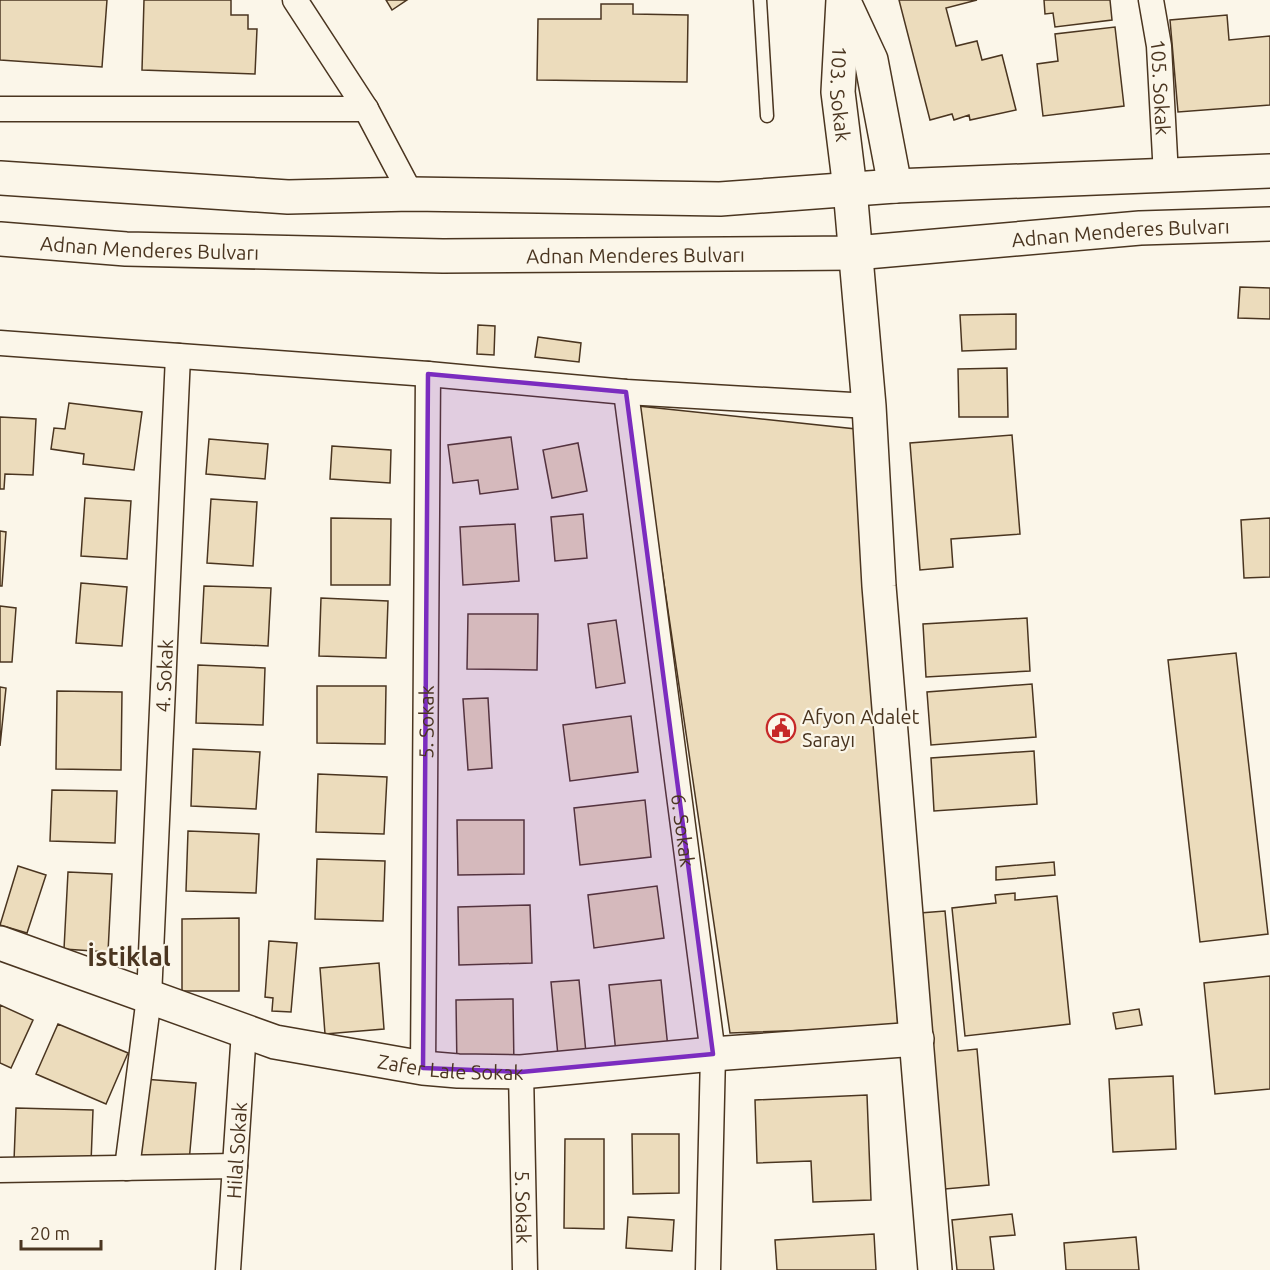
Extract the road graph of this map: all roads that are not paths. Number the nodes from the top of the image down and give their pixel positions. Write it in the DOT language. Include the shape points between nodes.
graph roads {
  1 [pos="295,0"];
  2 [pos="760,0"];
  3 [pos="843,0"];
  4 [pos="1151,0"];
  5 [pos="0,109"];
  6 [pos="366,109"];
  7 [pos="767,116"];
  8 [pos="1270,171"];
  9 [pos="1166,176"];
  10 [pos="0,178"];
  11 [pos="895,186"];
  12 [pos="850,189"];
  13 [pos="411,194"];
  14 [pos="1270,224"];
  15 [pos="0,239"];
  16 [pos="855,253"];
  17 [pos="0,344"];
  18 [pos="178,356"];
  19 [pos="428,374"];
  20 [pos="626,392"];
  21 [pos="869,406"];
  22 [pos="0,943"];
  23 [pos="149,996"];
  24 [pos="244,1031"];
  25 [pos="917,1039"];
  26 [pos="713,1054"];
  27 [pos="423,1068"];
  28 [pos="520,1072"];
  29 [pos="235,1166"];
  30 [pos="127,1168"];
  31 [pos="0,1170"];
  32 [pos="228,1270"];
  33 [pos="525,1270"];
  34 [pos="708,1270"];
  35 [pos="935,1270"];
  1 -- 6 [label="street"];
  2 -- 7 [label="lane"];
  3 -- 11 [label="main road" via="872,60"];
  3 -- 12 [label="main road, 103. Sokak" via="838,92"];
  4 -- 9 [label="street, 105. Sokak" via="1159,46"];
  5 -- 6 [label="street"];
  6 -- 13 [label="street"];
  8 -- 9 [label="main road"];
  9 -- 11 [label="main road"];
  10 -- 13 [label="main road" via="288,197"];
  11 -- 12 [label="main road"];
  12 -- 13 [label="main road" via="720,199"];
  12 -- 16 [label="main road, 103. Sokak"];
  14 -- 16 [label="main road, Adnan Menderes Bulvarı" via="1140,228"];
  15 -- 16 [label="main road, Adnan Menderes Bulvarı" via="126,249 443,256"];
  16 -- 21 [label="main road, 103. Sokak"];
  17 -- 18 [label="street"];
  18 -- 19 [label="street"];
  18 -- 23 [label="street, 4. Sokak"];
  19 -- 20 [label="street"];
  19 -- 27 [label="street, 5. Sokak"];
  20 -- 21 [label="street"];
  20 -- 26 [label="street, 6. Sokak"];
  21 -- 25 [label="main road, 103. Sokak" via="879,586"];
  22 -- 23 [label="main road, Zafer Lale Sokak"];
  23 -- 24 [label="main road, Zafer Lale Sokak"];
  23 -- 30 [label="street, 4. Sokak"];
  24 -- 27 [label="main road, Zafer Lale Sokak" via="275,1042"];
  24 -- 29 [label="street, Hilal Sokak"];
  25 -- 26 [label="main road, Zafer Lale Sokak"];
  25 -- 35 [label="main road, 103. Sokak"];
  26 -- 28 [label="main road, Zafer Lale Sokak"];
  26 -- 34 [label="street, 6. Sokak"];
  27 -- 28 [label="main road, Zafer Lale Sokak"];
  28 -- 33 [label="street, 5. Sokak"];
  29 -- 30 [label="street"];
  29 -- 32 [label="street, Hilal Sokak"];
  30 -- 31 [label="street"];
}
